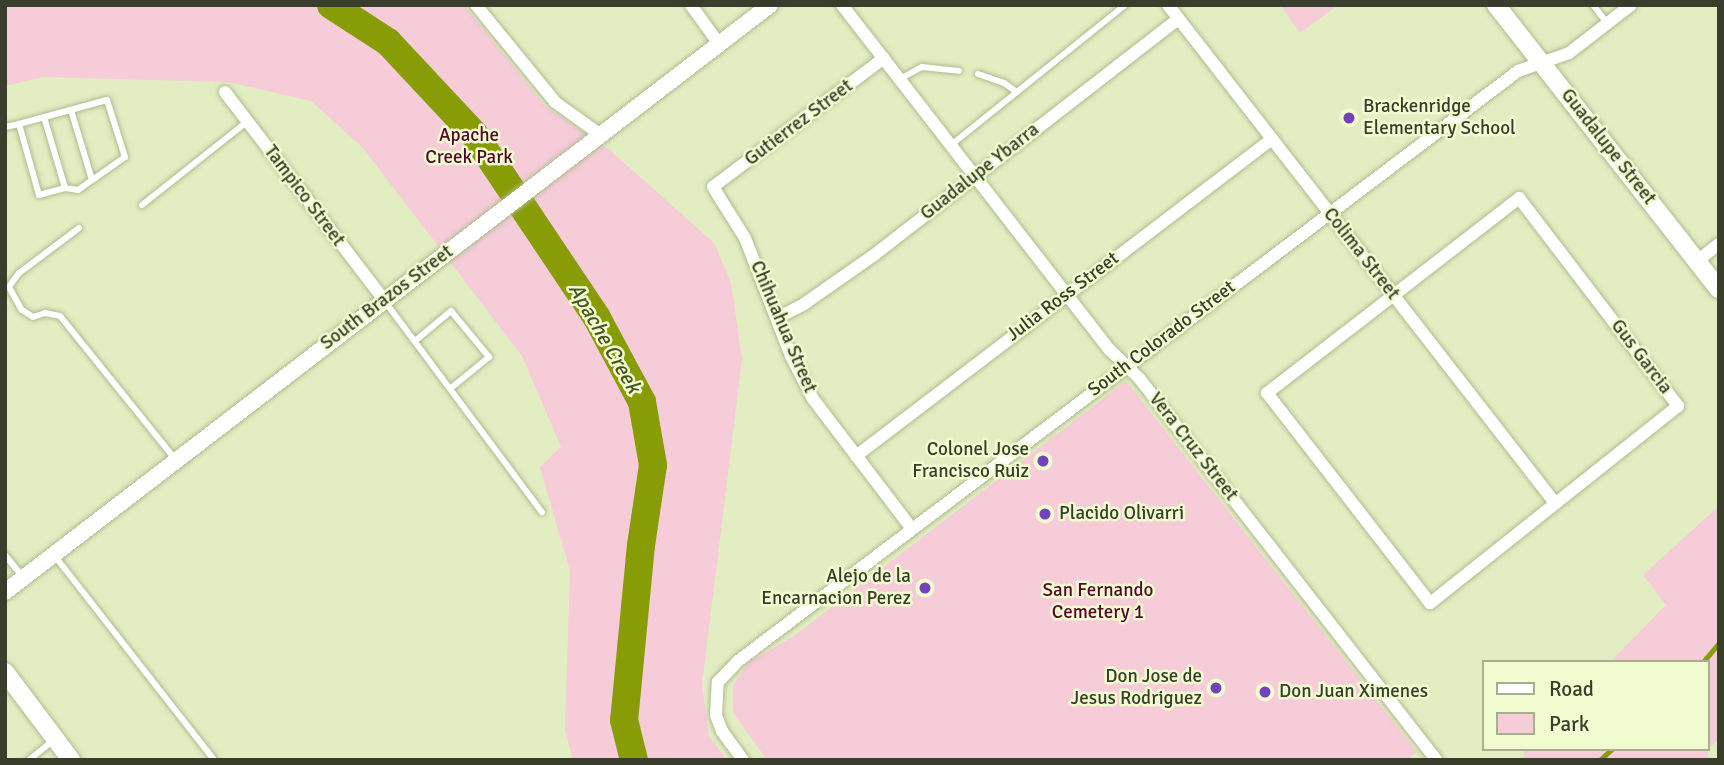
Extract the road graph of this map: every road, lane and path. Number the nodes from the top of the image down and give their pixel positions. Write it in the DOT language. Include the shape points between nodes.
graph roads {
  1 [pos="476,5"];
  2 [pos="691,5"];
  3 [pos="770,5"];
  4 [pos="842,5"];
  5 [pos="1125,5"];
  6 [pos="1168,5"];
  7 [pos="1496,5"];
  8 [pos="1593,5"];
  9 [pos="1631,5"];
  10 [pos="1178,19"];
  11 [pos="1608,23"];
  12 [pos="719,44"];
  13 [pos="884,58"];
  14 [pos="1541,62"];
  15 [pos="959,71"];
  16 [pos="978,74"];
  17 [pos="900,79"];
  18 [pos="225,92"];
  19 [pos="1017,92"];
  20 [pos="71,110"];
  21 [pos="44,117"];
  22 [pos="248,121"];
  23 [pos="19,124"];
  24 [pos="5,127"];
  25 [pos="601,135"];
  26 [pos="1272,139"];
  27 [pos="951,145"];
  28 [pos="975,177"];
  29 [pos="92,180"];
  30 [pos="713,187"];
  31 [pos="65,188"];
  32 [pos="142,205"];
  33 [pos="1330,215"];
  34 [pos="79,228"];
  35 [pos="1719,244"];
  36 [pos="1697,261"];
  37 [pos="1719,289"];
  38 [pos="1066,294"];
  39 [pos="1394,296"];
  40 [pos="384,300"];
  41 [pos="777,318"];
  42 [pos="415,341"];
  43 [pos="1126,365"];
  44 [pos="451,388"];
  45 [pos="856,456"];
  46 [pos="177,461"];
  47 [pos="1555,503"];
  48 [pos="542,512"];
  49 [pos="912,529"];
  50 [pos="5,555"];
  51 [pos="54,555"];
  52 [pos="24,578"];
  53 [pos="5,592"];
  54 [pos="5,672"];
  55 [pos="56,738"];
  56 [pos="29,760"];
  57 [pos="71,760"];
  58 [pos="214,760"];
  59 [pos="743,760"];
  60 [pos="1436,760"];
  1 -- 25 [label="street" via="555,102"];
  2 -- 12 [label="street"];
  3 -- 12 [label="street, South Brazos Street"];
  4 -- 13 [label="street, Vera Cruz Street"];
  5 -- 19 [label="lane"];
  6 -- 10 [label="street, Colima Street"];
  7 -- 14 [label="main road, Guadalupe Street"];
  8 -- 11 [label="lane"];
  9 -- 11 [label="street, South Colorado Street"];
  10 -- 26 [label="street, Colima Street"];
  10 -- 28 [label="street, Guadalupe Ybarra"];
  11 -- 14 [label="street, South Colorado Street" via="1569,53"];
  12 -- 25 [label="street, South Brazos Street"];
  13 -- 17 [label="street, Vera Cruz Street"];
  13 -- 30 [label="street, Gutierrez Street"];
  14 -- 33 [label="street, South Colorado Street" via="1518,71"];
  14 -- 36 [label="main road, Guadalupe Street"];
  15 -- 17 [label="lane" via="922,67"];
  16 -- 19 [label="lane"];
  17 -- 27 [label="street, Vera Cruz Street"];
  18 -- 22 [label="street, Tampico Street"];
  19 -- 27 [label="lane"];
  20 -- 21 [label="lane"];
  20 -- 29 [label="lane"];
  20 -- 29 [label="lane" via="107,100 125,157"];
  21 -- 23 [label="lane"];
  21 -- 31 [label="lane"];
  22 -- 32 [label="lane"];
  22 -- 40 [label="street, Tampico Street"];
  23 -- 24 [label="lane"];
  23 -- 31 [label="lane" via="40,195"];
  25 -- 40 [label="street, South Brazos Street"];
  26 -- 33 [label="street, Colima Street"];
  26 -- 38 [label="street, Julia Ross Street"];
  27 -- 28 [label="street, Vera Cruz Street"];
  28 -- 38 [label="street, Vera Cruz Street"];
  28 -- 41 [label="street, Guadalupe Ybarra" via="874,255"];
  29 -- 31 [label="lane" via="78,190"];
  30 -- 41 [label="street, Chihuahua Street" via="746,238"];
  33 -- 39 [label="street, Colima Street"];
  33 -- 43 [label="street, South Colorado Street"];
  34 -- 46 [label="lane" via="19,273 9,288 22,310 33,317 45,313 60,316"];
  35 -- 36 [label="street"];
  36 -- 37 [label="main road, Guadalupe Street"];
  38 -- 43 [label="street, Vera Cruz Street"];
  38 -- 45 [label="street, Julia Ross Street"];
  39 -- 47 [label="street, Colima Street"];
  39 -- 47 [label="street, Gus Garcia" via="1519,198 1678,406"];
  39 -- 47 [label="street, Gus Garcia" via="1267,393 1430,603"];
  40 -- 42 [label="lane"];
  40 -- 46 [label="street, South Brazos Street"];
  41 -- 45 [label="street, Chihuahua Street" via="813,399"];
  42 -- 44 [label="lane"];
  42 -- 44 [label="lane" via="451,311 489,357"];
  43 -- 49 [label="street, South Colorado Street"];
  43 -- 60 [label="street, Vera Cruz Street"];
  44 -- 48 [label="lane"];
  45 -- 49 [label="street, Chihuahua Street"];
  46 -- 51 [label="street, South Brazos Street"];
  49 -- 59 [label="street, South Colorado Street" via="732,666 718,682 716,715"];
  50 -- 52 [label="lane"];
  51 -- 52 [label="street, South Brazos Street"];
  51 -- 58 [label="lane"];
  52 -- 53 [label="street, South Brazos Street"];
  54 -- 55 [label="main road"];
  55 -- 56 [label="lane"];
  55 -- 57 [label="main road"];
}
